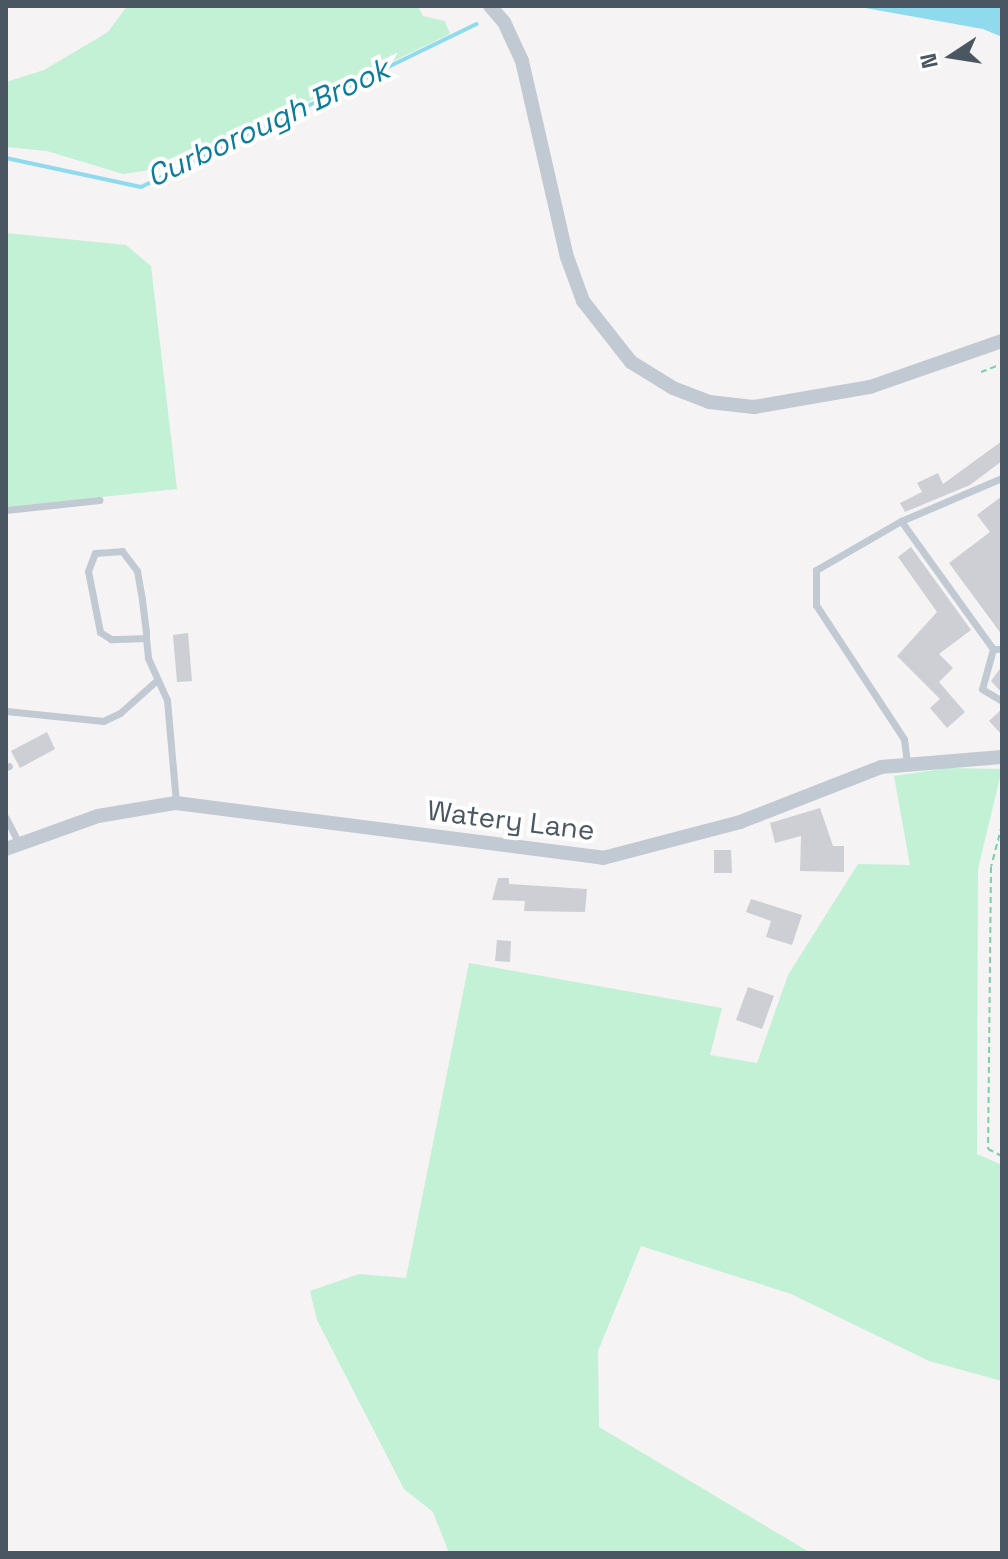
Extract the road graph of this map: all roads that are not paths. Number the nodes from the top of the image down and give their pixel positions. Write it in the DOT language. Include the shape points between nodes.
graph roads {
  1 [pos="490,6"];
  2 [pos="1002,341"];
  3 [pos="1002,478"];
  4 [pos="99,500"];
  5 [pos="6,510"];
  6 [pos="901,521"];
  7 [pos="146,638"];
  8 [pos="993,649"];
  9 [pos="1002,649"];
  10 [pos="157,680"];
  11 [pos="1002,701"];
  12 [pos="6,711"];
  13 [pos="1002,757"];
  14 [pos="907,763"];
  15 [pos="176,803"];
  16 [pos="6,818"];
  17 [pos="12,847"];
  1 -- 2 [label="street" via="504,22 522,61 567,257 583,301 631,362 709,402 754,407 870,387"];
  3 -- 6 [label="lane"];
  4 -- 5 [label="lane"];
  6 -- 8 [label="lane"];
  6 -- 14 [label="lane" via="816,570 816,605 904,739"];
  7 -- 7 [label="lane" via="134,563 122,551 95,553 88,571 100,632 111,639"];
  7 -- 10 [label="lane"];
  8 -- 9 [label="lane"];
  8 -- 11 [label="lane" via="982,689"];
  10 -- 12 [label="lane" via="103,721"];
  10 -- 15 [label="lane" via="167,700"];
  13 -- 14 [label="street, Watery Lane"];
  14 -- 15 [label="street, Watery Lane" via="881,767 740,822 603,858"];
  15 -- 17 [label="street, Watery Lane" via="98,816"];
  16 -- 17 [label="lane"];
}
